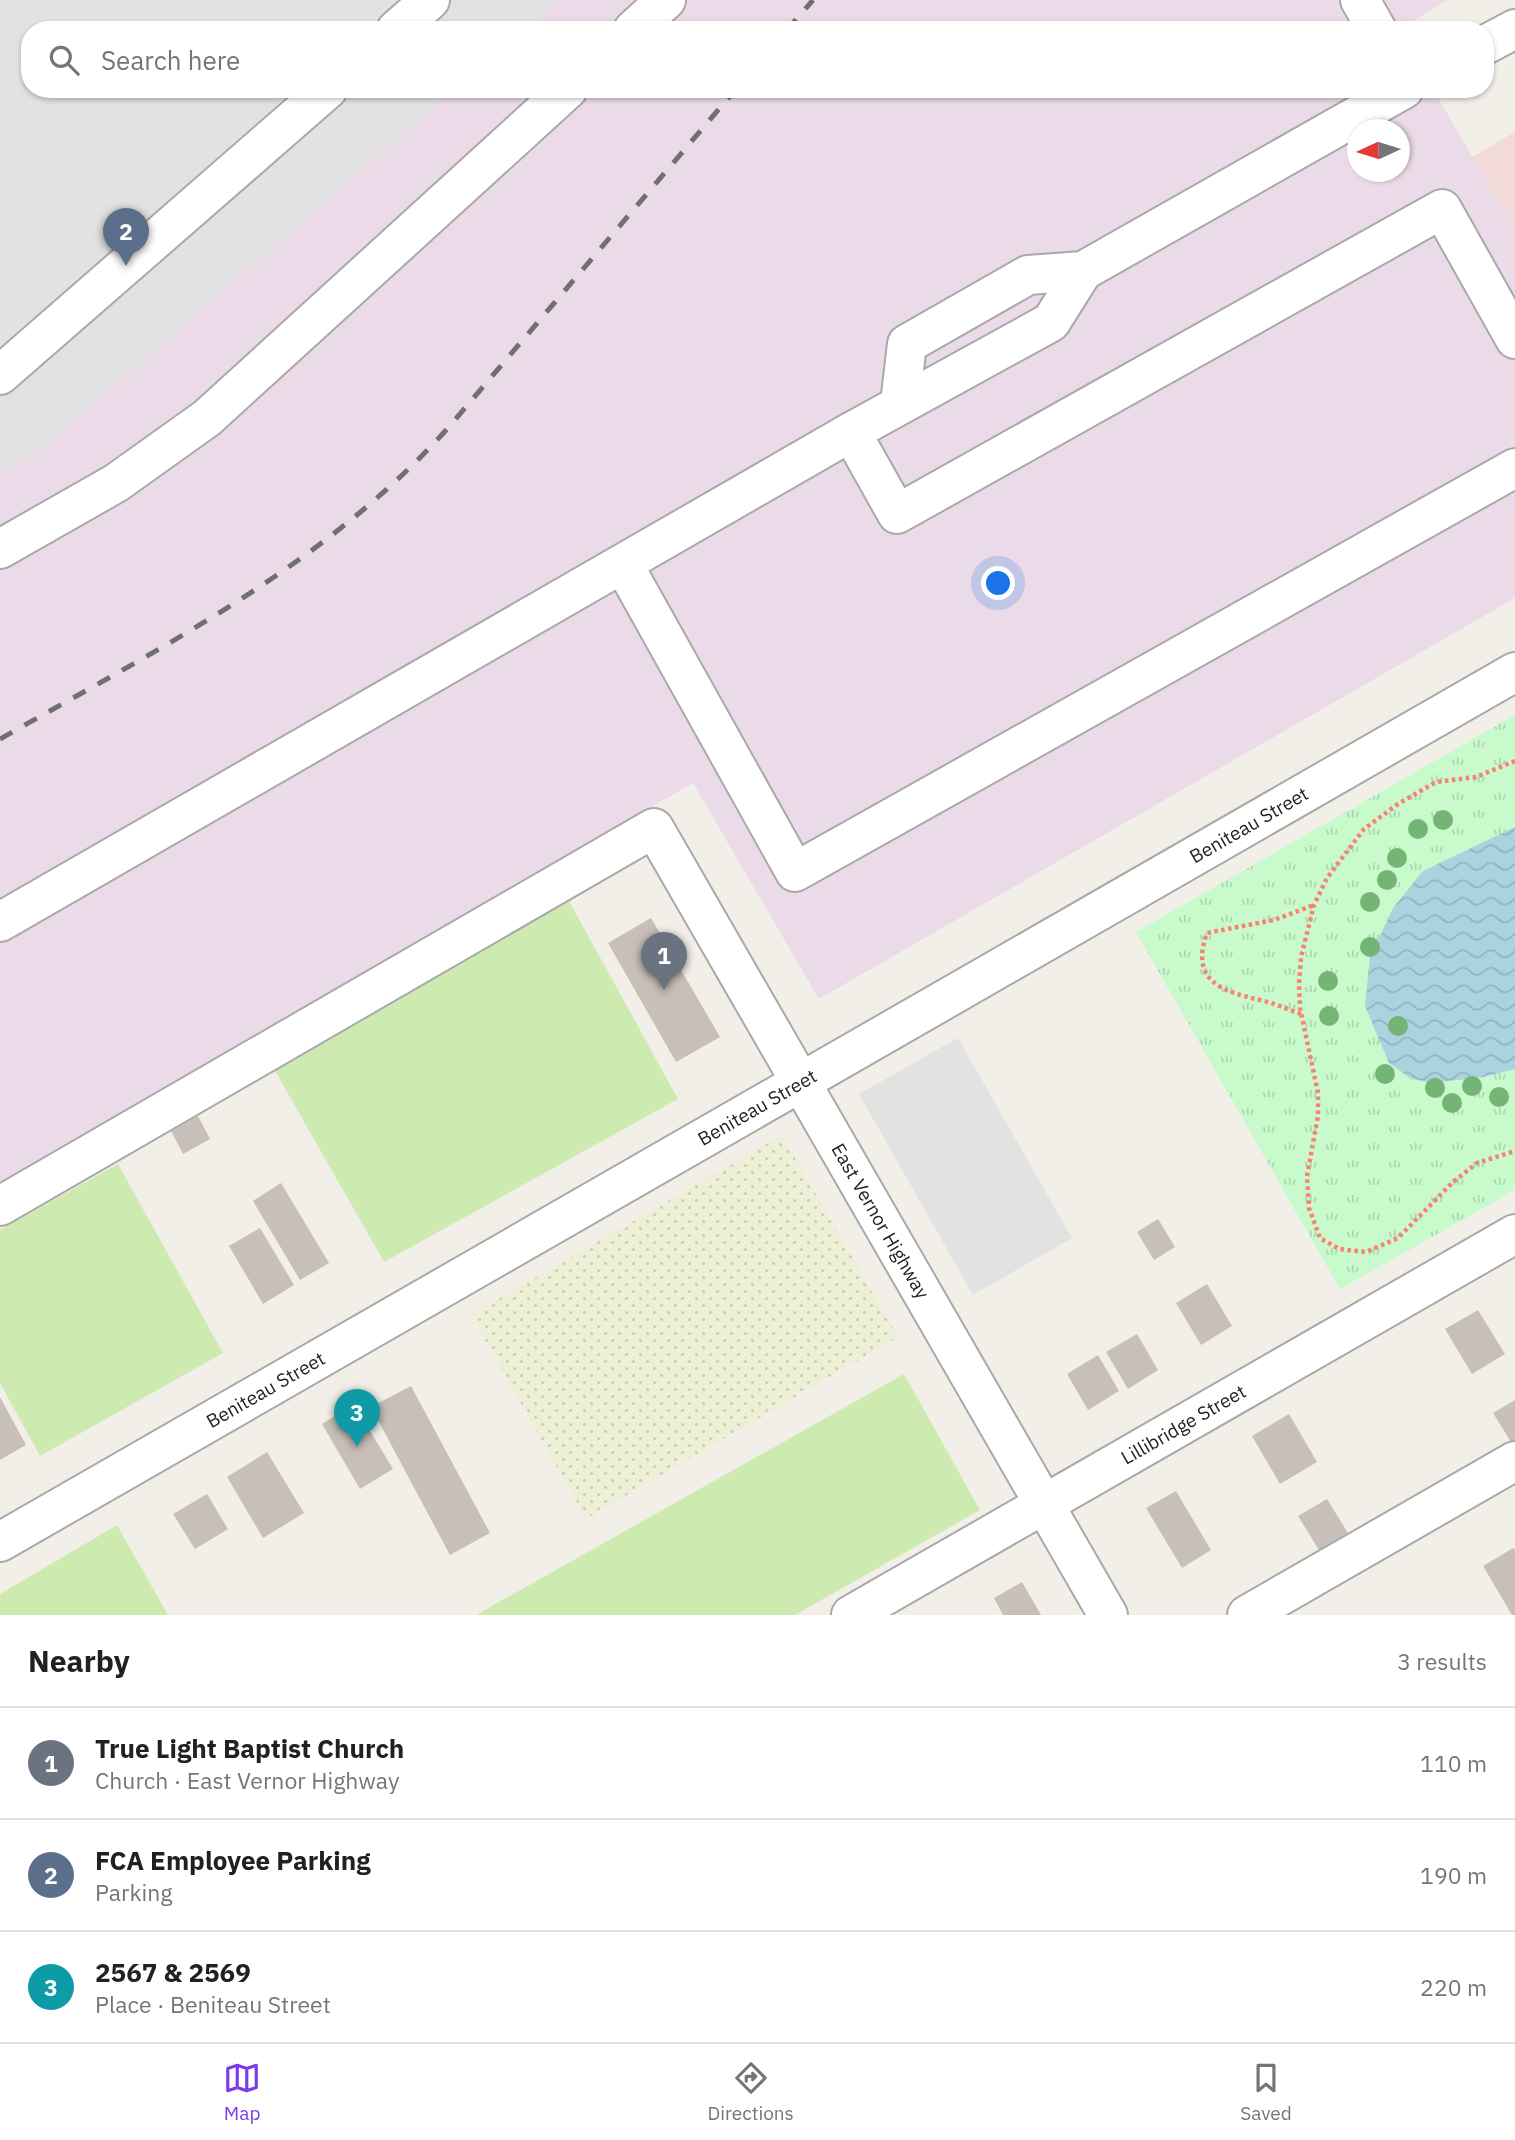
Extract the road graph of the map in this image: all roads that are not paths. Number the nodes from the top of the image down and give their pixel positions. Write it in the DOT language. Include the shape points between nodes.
graph roads {
  1 [pos="430,0"];
  2 [pos="666,0"];
  3 [pos="1360,0"];
  4 [pos="406,21"];
  5 [pos="643,21"];
  6 [pos="1372,21"];
  7 [pos="1515,29"];
  8 [pos="1494,40"];
  9 [pos="318,98"];
  10 [pos="558,98"];
  11 [pos="1388,98"];
  12 [pos="1083,271"];
  13 [pos="1515,340"];
  14 [pos="0,375"];
  15 [pos="901,404"];
  16 [pos="851,432"];
  17 [pos="1515,468"];
  18 [pos="0,549"];
  19 [pos="623,564"];
  20 [pos="1515,672"];
  21 [pos="0,922"];
  22 [pos="801,1082"];
  23 [pos="0,1206"];
  24 [pos="1515,1234"];
  25 [pos="1515,1461"];
  26 [pos="1044,1505"];
  27 [pos="0,1542"];
  28 [pos="851,1615"];
  29 [pos="1108,1615"];
  30 [pos="1247,1615"];
  1 -- 4 [label="street"];
  2 -- 5 [label="street"];
  3 -- 6 [label="street"];
  7 -- 8 [label="street"];
  9 -- 14 [label="street"];
  10 -- 18 [label="street" via="207,418 116,483"];
  11 -- 12 [label="street"];
  12 -- 15 [label="street" via="1051,322"];
  12 -- 15 [label="street" via="1028,275 907,344"];
  13 -- 16 [label="street" via="1442,209 897,514"];
  15 -- 16 [label="street"];
  16 -- 19 [label="street"];
  17 -- 19 [label="street" via="795,872"];
  19 -- 21 [label="street"];
  20 -- 22 [label="street, Beniteau Street"];
  22 -- 23 [label="street, East Vernor Highway" via="654,828"];
  22 -- 26 [label="street, East Vernor Highway"];
  22 -- 27 [label="street, Beniteau Street"];
  24 -- 26 [label="street, Lillibridge Street"];
  25 -- 30 [label="street"];
  26 -- 28 [label="street, Lillibridge Street"];
  26 -- 29 [label="street, East Vernor Highway"];
}
